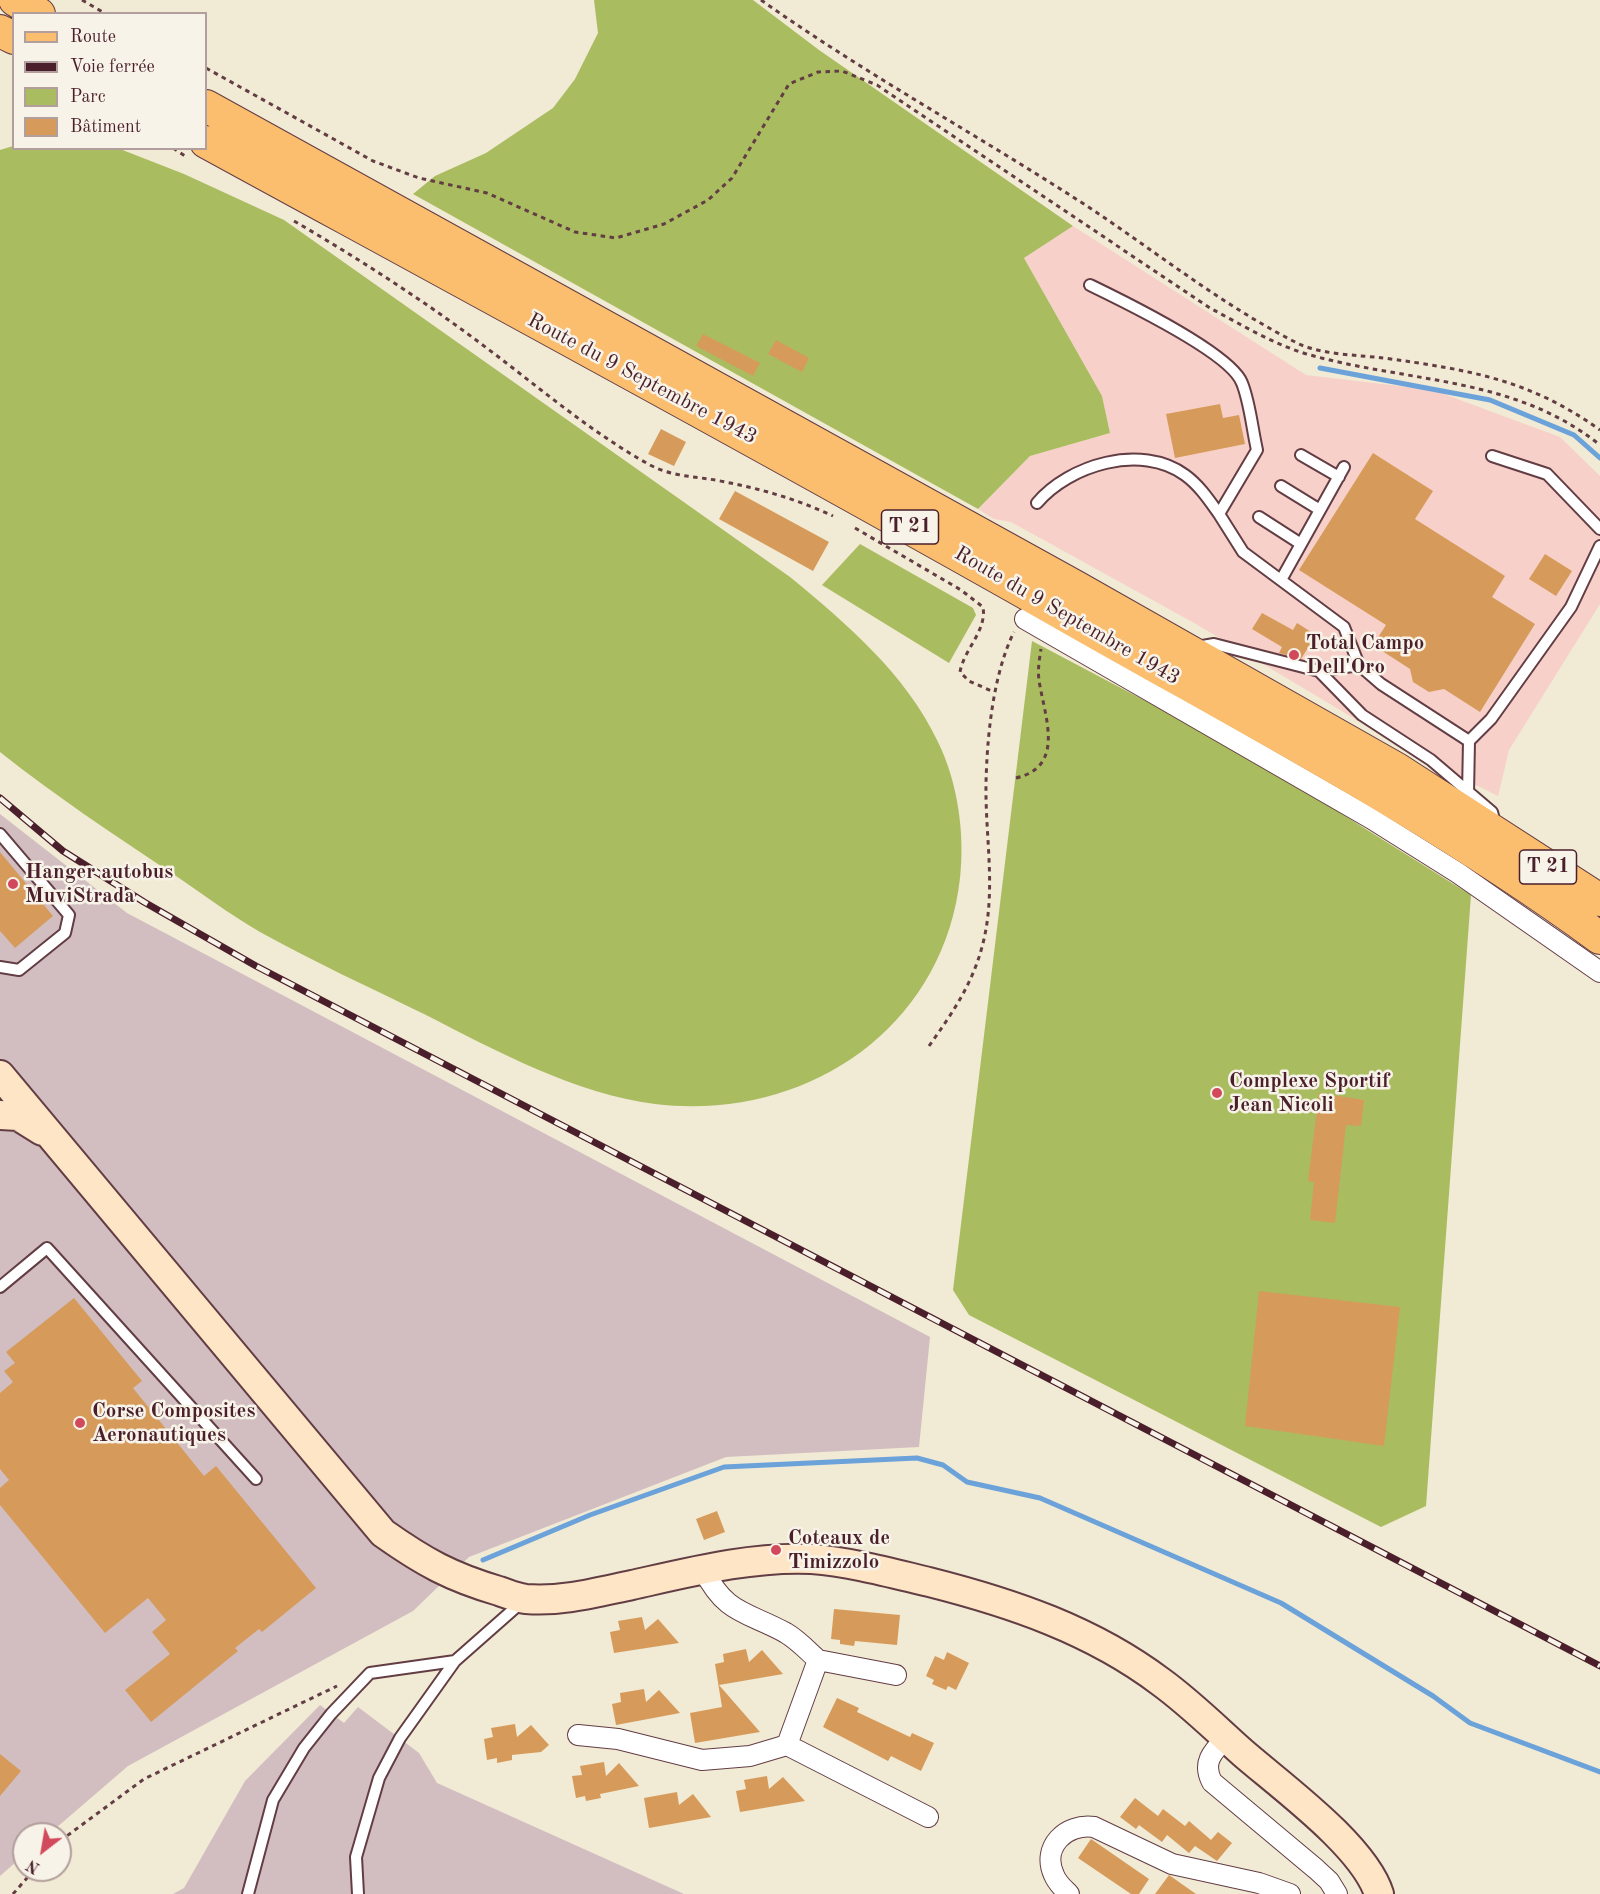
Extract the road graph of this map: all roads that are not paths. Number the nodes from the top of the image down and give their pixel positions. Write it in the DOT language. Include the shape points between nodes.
graph roads {
  1 [pos="15,0"];
  2 [pos="36,12"];
  3 [pos="207,107"];
  4 [pos="199,151"];
  5 [pos="1090,285"];
  6 [pos="1301,455"];
  7 [pos="1492,456"];
  8 [pos="1344,466"];
  9 [pos="1339,477"];
  10 [pos="1281,486"];
  11 [pos="1037,503"];
  12 [pos="1320,510"];
  13 [pos="1219,514"];
  14 [pos="1259,518"];
  15 [pos="1600,529"];
  16 [pos="1301,544"];
  17 [pos="1600,546"];
  18 [pos="1281,580"];
  19 [pos="1025,619"];
  20 [pos="1182,649"];
  21 [pos="1359,665"];
  22 [pos="1318,671"];
  23 [pos="1469,741"];
  24 [pos="1468,794"];
  25 [pos="1497,833"];
  26 [pos="0,834"];
  27 [pos="1600,900"];
  28 [pos="1600,938"];
  29 [pos="0,968"];
  30 [pos="1600,972"];
  31 [pos="0,1076"];
  32 [pos="0,1091"];
  33 [pos="0,1115"];
  34 [pos="49,1135"];
  35 [pos="0,1287"];
  36 [pos="256,1479"];
  37 [pos="704,1569"];
  38 [pos="525,1599"];
  39 [pos="818,1660"];
  40 [pos="455,1661"];
  41 [pos="896,1675"];
  42 [pos="578,1735"];
  43 [pos="1226,1738"];
  44 [pos="787,1745"];
  45 [pos="928,1817"];
  46 [pos="248,1894"];
  47 [pos="358,1894"];
  48 [pos="1069,1894"];
  49 [pos="1290,1894"];
  50 [pos="1336,1894"];
  51 [pos="1379,1894"];
  1 -- 2 [label="main road"];
  3 -- 20 [label="main road, Route du 9 Septembre 1943 / T 21"];
  4 -- 28 [label="main road, Route du 9 Septembre 1943 / T 21" via="795,462 1387,798 1490,861"];
  5 -- 13 [label="lane" via="1211,351 1242,380 1257,450"];
  6 -- 9 [label="lane"];
  7 -- 15 [label="lane" via="1548,474"];
  8 -- 9 [label="lane"];
  9 -- 12 [label="lane"];
  10 -- 12 [label="lane"];
  11 -- 13 [label="lane" via="1070,474 1098,464 1127,460 1161,464 1184,474"];
  12 -- 16 [label="lane"];
  13 -- 18 [label="lane" via="1243,552"];
  14 -- 16 [label="lane"];
  16 -- 18 [label="lane"];
  17 -- 23 [label="lane" via="1571,607 1491,719"];
  18 -- 21 [label="lane" via="1344,627"];
  19 -- 30 [label="street" via="1372,819 1458,873"];
  20 -- 22 [label="lane" via="1214,644"];
  20 -- 25 [label="main road, Route du 9 Septembre 1943 / T 21" via="1397,769"];
  21 -- 22 [label="lane"];
  21 -- 23 [label="lane" via="1381,684"];
  22 -- 24 [label="lane" via="1362,715 1431,760"];
  23 -- 24 [label="lane"];
  24 -- 25 [label="lane" via="1492,812"];
  25 -- 27 [label="main road, Route du 9 Septembre 1943 / T 21"];
  26 -- 29 [label="lane" via="69,915 65,933 20,970"];
  31 -- 32 [label="main road"];
  31 -- 34 [label="main road"];
  33 -- 34 [label="main road" via="18,1116"];
  34 -- 38 [label="main road" via="383,1533 428,1564 477,1585"];
  35 -- 36 [label="lane" via="47,1248"];
  37 -- 38 [label="main road" via="574,1598"];
  37 -- 39 [label="street" via="727,1604 787,1634"];
  37 -- 43 [label="main road" via="812,1559 861,1566 983,1596 1089,1636 1162,1682"];
  38 -- 40 [label="lane"];
  39 -- 41 [label="street"];
  39 -- 44 [label="street"];
  40 -- 46 [label="lane" via="370,1673 317,1731 273,1800"];
  40 -- 47 [label="lane" via="400,1738 379,1778 356,1857"];
  42 -- 44 [label="street" via="618,1739 702,1760 750,1756"];
  43 -- 50 [label="street" via="1207,1764 1212,1782 1316,1869"];
  43 -- 51 [label="main road" via="1349,1846"];
  44 -- 45 [label="street"];
  48 -- 49 [label="street" via="1054,1877 1050,1858 1059,1838 1076,1826 1094,1827 1172,1864 1259,1883"];
}
